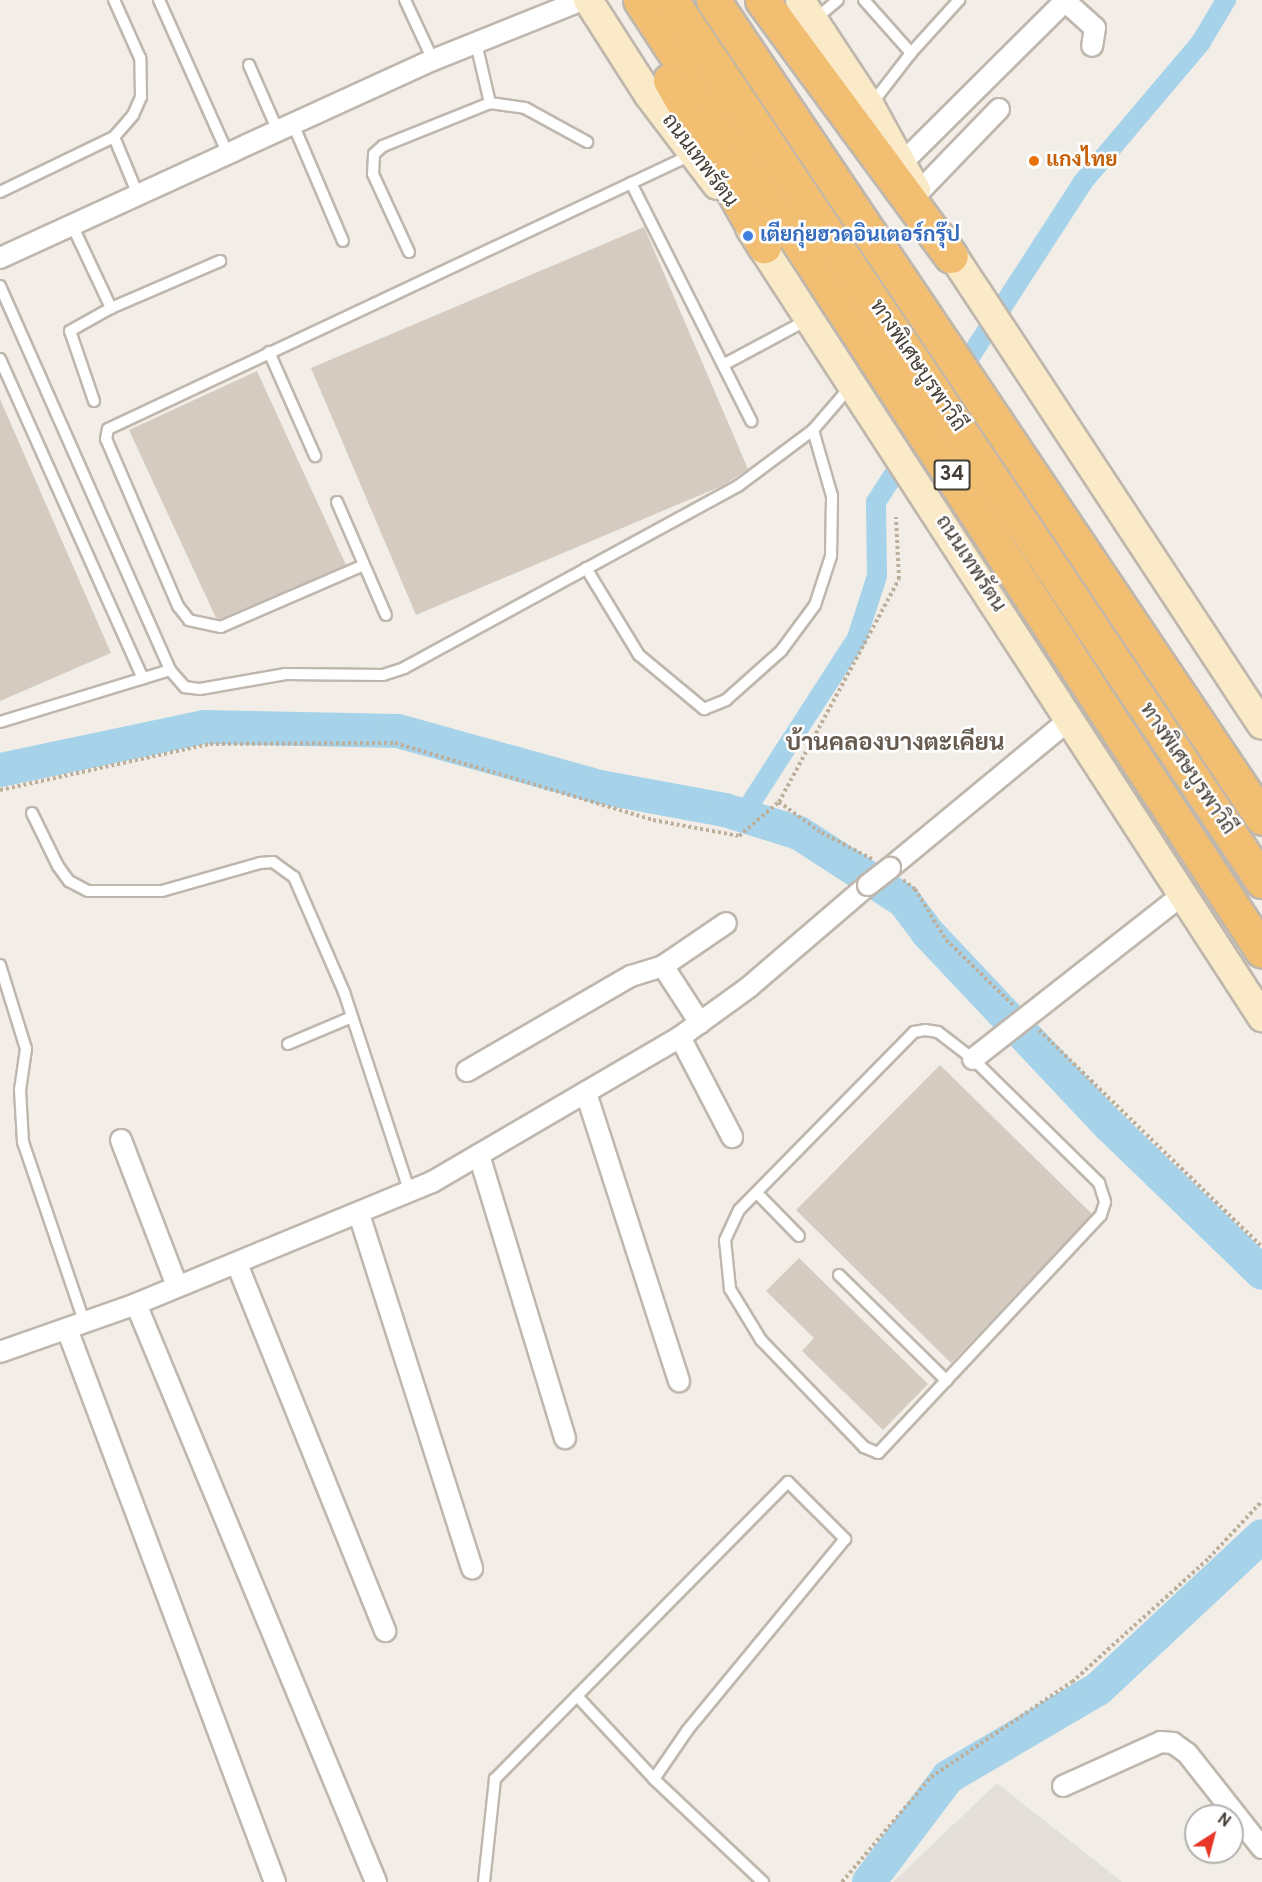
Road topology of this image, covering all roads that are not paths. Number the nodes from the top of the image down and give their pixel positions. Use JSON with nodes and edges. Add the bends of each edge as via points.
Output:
{"nodes":[{"id":1,"x":114,"y":0,"type":"edge"},
{"id":2,"x":159,"y":0,"type":"edge"},
{"id":3,"x":405,"y":0,"type":"edge"},
{"id":4,"x":582,"y":0,"type":"edge"},
{"id":5,"x":588,"y":0,"type":"edge"},
{"id":6,"x":618,"y":0,"type":"edge"},
{"id":7,"x":640,"y":0,"type":"edge"},
{"id":8,"x":671,"y":0,"type":"edge"},
{"id":9,"x":713,"y":0,"type":"edge"},
{"id":10,"x":736,"y":0,"type":"edge"},
{"id":11,"x":762,"y":0,"type":"edge"},
{"id":12,"x":838,"y":0,"type":"edge"},
{"id":13,"x":864,"y":0,"type":"edge"},
{"id":14,"x":959,"y":0,"type":"edge"},
{"id":15,"x":1065,"y":1,"type":"edge"},
{"id":16,"x":807,"y":10,"type":"edge"},
{"id":17,"x":476,"y":43,"type":"junction"},
{"id":18,"x":1092,"y":46,"type":"dead end"},
{"id":19,"x":911,"y":53,"type":"junction"},
{"id":20,"x":433,"y":60,"type":"junction"},
{"id":21,"x":249,"y":65,"type":"dead end"},
{"id":22,"x":490,"y":103,"type":"junction"},
{"id":23,"x":870,"y":106,"type":"junction"},
{"id":24,"x":999,"y":110,"type":"dead end"},
{"id":25,"x":286,"y":127,"type":"junction"},
{"id":26,"x":114,"y":137,"type":"junction"},
{"id":27,"x":587,"y":142,"type":"dead end"},
{"id":28,"x":228,"y":154,"type":"junction"},
{"id":29,"x":693,"y":154,"type":"junction"},
{"id":30,"x":902,"y":163,"type":"junction"},
{"id":31,"x":631,"y":183,"type":"junction"},
{"id":32,"x":0,"y":192,"type":"edge"},
{"id":33,"x":918,"y":194,"type":"junction"},
{"id":34,"x":138,"y":195,"type":"junction"},
{"id":35,"x":72,"y":225,"type":"junction"},
{"id":36,"x":343,"y":241,"type":"dead end"},
{"id":37,"x":764,"y":246,"type":"junction"},
{"id":38,"x":408,"y":252,"type":"dead end"},
{"id":39,"x":951,"y":256,"type":"junction"},
{"id":40,"x":0,"y":258,"type":"edge"},
{"id":41,"x":220,"y":261,"type":"dead end"},
{"id":42,"x":0,"y":286,"type":"edge"},
{"id":43,"x":111,"y":308,"type":"junction"},
{"id":44,"x":812,"y":318,"type":"junction"},
{"id":45,"x":269,"y":352,"type":"junction"},
{"id":46,"x":0,"y":359,"type":"edge"},
{"id":47,"x":723,"y":365,"type":"junction"},
{"id":48,"x":854,"y":383,"type":"junction"},
{"id":49,"x":94,"y":401,"type":"dead end"},
{"id":50,"x":751,"y":421,"type":"dead end"},
{"id":51,"x":813,"y":430,"type":"junction"},
{"id":52,"x":315,"y":456,"type":"dead end"},
{"id":53,"x":337,"y":502,"type":"dead end"},
{"id":54,"x":364,"y":565,"type":"junction"},
{"id":55,"x":586,"y":568,"type":"junction"},
{"id":56,"x":386,"y":615,"type":"dead end"},
{"id":57,"x":170,"y":670,"type":"junction"},
{"id":58,"x":142,"y":678,"type":"junction"},
{"id":59,"x":1070,"y":719,"type":"junction"},
{"id":60,"x":0,"y":722,"type":"edge"},
{"id":61,"x":1262,"y":725,"type":"edge"},
{"id":62,"x":1262,"y":780,"type":"edge"},
{"id":63,"x":32,"y":813,"type":"dead end"},
{"id":64,"x":1262,"y":818,"type":"edge"},
{"id":65,"x":1262,"y":880,"type":"edge"},
{"id":66,"x":1182,"y":895,"type":"junction"},
{"id":67,"x":726,"y":923,"type":"dead end"},
{"id":68,"x":1262,"y":951,"type":"edge"},
{"id":69,"x":0,"y":965,"type":"edge"},
{"id":70,"x":663,"y":966,"type":"junction"},
{"id":71,"x":352,"y":1017,"type":"junction"},
{"id":72,"x":1262,"y":1017,"type":"edge"},
{"id":73,"x":700,"y":1023,"type":"junction"},
{"id":74,"x":680,"y":1037,"type":"junction"},
{"id":75,"x":288,"y":1044,"type":"dead end"},
{"id":76,"x":973,"y":1059,"type":"junction"},
{"id":77,"x":467,"y":1071,"type":"dead end"},
{"id":78,"x":586,"y":1093,"type":"junction"},
{"id":79,"x":732,"y":1137,"type":"dead end"},
{"id":80,"x":121,"y":1140,"type":"dead end"},
{"id":81,"x":479,"y":1155,"type":"junction"},
{"id":82,"x":410,"y":1193,"type":"junction"},
{"id":83,"x":756,"y":1193,"type":"junction"},
{"id":84,"x":359,"y":1214,"type":"junction"},
{"id":85,"x":799,"y":1236,"type":"dead end"},
{"id":86,"x":237,"y":1264,"type":"junction"},
{"id":87,"x":839,"y":1275,"type":"dead end"},
{"id":88,"x":177,"y":1286,"type":"junction"},
{"id":89,"x":136,"y":1304,"type":"junction"},
{"id":90,"x":76,"y":1326,"type":"junction"},
{"id":91,"x":0,"y":1352,"type":"edge"},
{"id":92,"x":679,"y":1381,"type":"dead end"},
{"id":93,"x":947,"y":1381,"type":"junction"},
{"id":94,"x":565,"y":1438,"type":"dead end"},
{"id":95,"x":472,"y":1568,"type":"dead end"},
{"id":96,"x":385,"y":1632,"type":"dead end"},
{"id":97,"x":577,"y":1696,"type":"junction"},
{"id":98,"x":654,"y":1779,"type":"junction"},
{"id":99,"x":1063,"y":1786,"type":"dead end"},
{"id":100,"x":1262,"y":1848,"type":"edge"},
{"id":101,"x":275,"y":1882,"type":"edge"},
{"id":102,"x":376,"y":1882,"type":"edge"},
{"id":103,"x":484,"y":1882,"type":"edge"},
{"id":104,"x":764,"y":1882,"type":"edge"}],
"edges":[{"from":1,"to":26,"type":"lane","via":[[140,57],[143,79],[133,115]]},
{"from":2,"to":28,"type":"lane"},
{"from":3,"to":20,"type":"lane"},
{"from":4,"to":17,"type":"street"},
{"from":5,"to":29,"type":"main road","name":"ถนนเทพรัตน","number":"34"},
{"from":6,"to":37,"type":"highway","via":[[658,58]]},
{"from":7,"to":68,"type":"highway","name":"ถนนเทพรัตน","number":"34"},
{"from":8,"to":65,"type":"highway","name":"ทางพิเศษบูรพาวิถี"},
{"from":9,"to":64,"type":"highway","name":"ทางพิเศษบูรพาวิถี"},
{"from":10,"to":62,"type":"highway"},
{"from":11,"to":39,"type":"highway"},
{"from":12,"to":16,"type":"lane"},
{"from":13,"to":19,"type":"lane"},
{"from":14,"to":19,"type":"lane"},
{"from":15,"to":18,"type":"street","via":[[1095,28]]},
{"from":15,"to":30,"type":"street"},
{"from":16,"to":23,"type":"main road"},
{"from":17,"to":20,"type":"street"},
{"from":17,"to":22,"type":"lane"},
{"from":19,"to":23,"type":"lane"},
{"from":20,"to":25,"type":"street"},
{"from":21,"to":25,"type":"lane"},
{"from":22,"to":27,"type":"lane","via":[[525,108]]},
{"from":22,"to":38,"type":"lane","via":[[383,146],[374,154],[373,174]]},
{"from":23,"to":30,"type":"main road"},
{"from":24,"to":33,"type":"street"},
{"from":25,"to":28,"type":"street"},
{"from":25,"to":36,"type":"lane"},
{"from":26,"to":32,"type":"lane"},
{"from":26,"to":34,"type":"lane"},
{"from":28,"to":34,"type":"street"},
{"from":29,"to":31,"type":"lane"},
{"from":29,"to":37,"type":"main road","name":"ถนนเทพรัตน","number":"34"},
{"from":30,"to":33,"type":"main road"},
{"from":31,"to":45,"type":"lane"},
{"from":31,"to":47,"type":"lane"},
{"from":33,"to":39,"type":"main road"},
{"from":34,"to":35,"type":"street"},
{"from":35,"to":40,"type":"street"},
{"from":35,"to":43,"type":"lane"},
{"from":37,"to":44,"type":"main road","name":"ถนนเทพรัตน","number":"34"},
{"from":39,"to":61,"type":"main road"},
{"from":41,"to":43,"type":"lane"},
{"from":42,"to":57,"type":"lane"},
{"from":43,"to":49,"type":"lane","via":[[69,331]]},
{"from":44,"to":47,"type":"lane"},
{"from":44,"to":48,"type":"main road","name":"ถนนเทพรัตน","number":"34"},
{"from":45,"to":52,"type":"lane"},
{"from":45,"to":54,"type":"lane","via":[[108,429],[106,439],[178,606],[195,623],[221,627]]},
{"from":46,"to":58,"type":"lane"},
{"from":47,"to":50,"type":"lane"},
{"from":48,"to":51,"type":"lane"},
{"from":48,"to":59,"type":"main road","name":"ถนนเทพรัตน","number":"34"},
{"from":51,"to":55,"type":"lane","via":[[738,486]]},
{"from":51,"to":55,"type":"lane","via":[[832,496],[831,555],[815,605],[781,651],[726,700],[704,709],[639,656]]},
{"from":53,"to":54,"type":"lane"},
{"from":54,"to":56,"type":"lane"},
{"from":55,"to":57,"type":"lane","via":[[404,668],[383,675],[286,674],[200,689],[185,687]]},
{"from":57,"to":58,"type":"lane"},
{"from":58,"to":60,"type":"lane"},
{"from":59,"to":66,"type":"main road","name":"ถนนเทพรัตน","number":"34"},
{"from":59,"to":73,"type":"street","bridge":true,"via":[[749,987]]},
{"from":63,"to":71,"type":"lane","via":[[63,874],[88,891],[146,893],[260,862],[283,867],[303,892]]},
{"from":66,"to":72,"type":"main road","name":"ถนนเทพรัตน","number":"34"},
{"from":66,"to":76,"type":"street"},
{"from":67,"to":70,"type":"street"},
{"from":69,"to":90,"type":"lane","via":[[26,1050],[20,1090],[23,1142]]},
{"from":70,"to":73,"type":"street"},
{"from":70,"to":77,"type":"street","via":[[631,976]]},
{"from":71,"to":75,"type":"lane"},
{"from":71,"to":82,"type":"lane"},
{"from":73,"to":74,"type":"street"},
{"from":74,"to":78,"type":"street"},
{"from":74,"to":79,"type":"street"},
{"from":76,"to":83,"type":"lane","via":[[938,1032],[914,1032]]},
{"from":76,"to":93,"type":"lane","via":[[1099,1183],[1105,1202],[1101,1215]]},
{"from":78,"to":81,"type":"street"},
{"from":78,"to":92,"type":"street"},
{"from":80,"to":88,"type":"street"},
{"from":81,"to":82,"type":"street"},
{"from":81,"to":94,"type":"street"},
{"from":82,"to":84,"type":"street"},
{"from":83,"to":85,"type":"lane"},
{"from":83,"to":93,"type":"lane","via":[[739,1210],[725,1239],[730,1289],[761,1340],[864,1447],[878,1453],[888,1447]]},
{"from":84,"to":86,"type":"street"},
{"from":84,"to":95,"type":"street"},
{"from":86,"to":88,"type":"street"},
{"from":86,"to":96,"type":"street"},
{"from":87,"to":93,"type":"lane"},
{"from":88,"to":89,"type":"street"},
{"from":89,"to":90,"type":"street"},
{"from":89,"to":102,"type":"street"},
{"from":90,"to":91,"type":"street"},
{"from":90,"to":101,"type":"street"},
{"from":97,"to":98,"type":"lane"},
{"from":97,"to":98,"type":"lane","via":[[788,1482],[845,1539],[687,1731]]},
{"from":97,"to":103,"type":"lane","via":[[495,1779]]},
{"from":98,"to":104,"type":"lane"},
{"from":99,"to":100,"type":"street","via":[[1161,1743],[1173,1743],[1187,1753]]}]}
